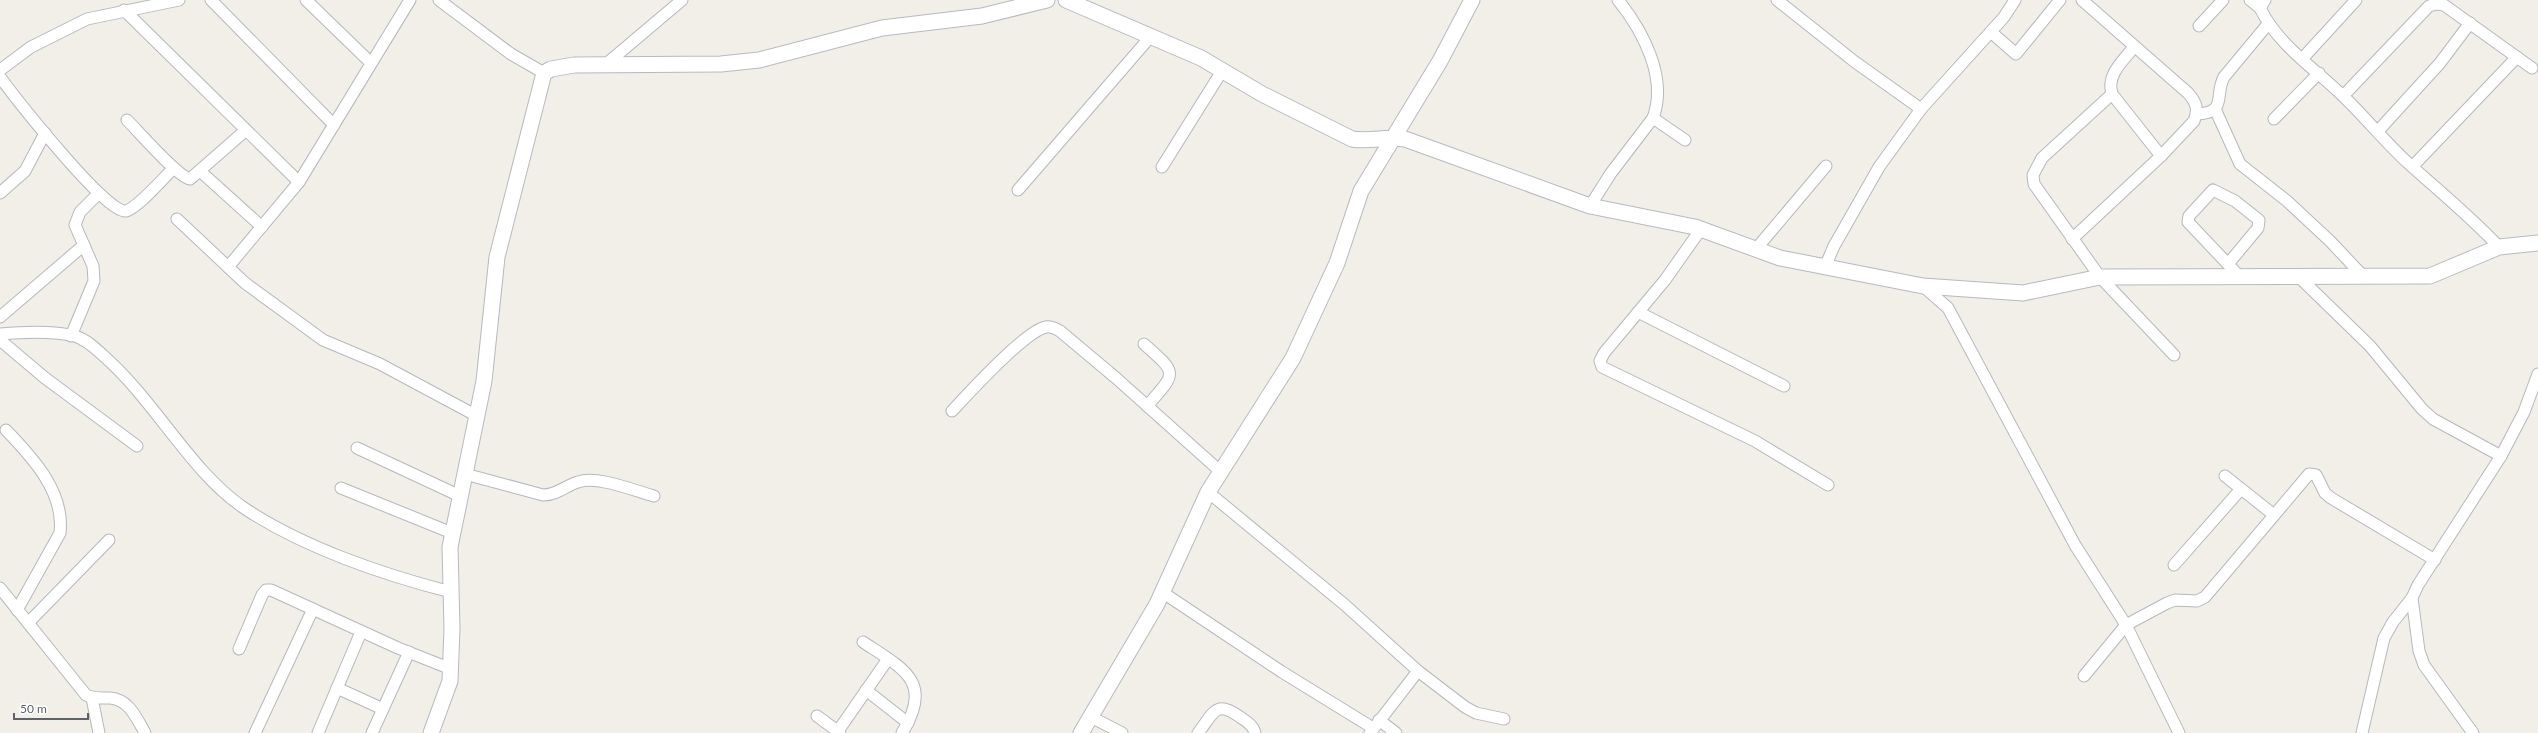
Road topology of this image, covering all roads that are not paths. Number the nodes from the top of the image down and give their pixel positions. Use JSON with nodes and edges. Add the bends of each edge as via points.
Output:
{"nodes":[{"id":1,"x":179,"y":0,"type":"edge"},
{"id":2,"x":211,"y":0,"type":"edge"},
{"id":3,"x":306,"y":0,"type":"edge"},
{"id":4,"x":410,"y":0,"type":"edge"},
{"id":5,"x":439,"y":0,"type":"edge"},
{"id":6,"x":682,"y":0,"type":"edge"},
{"id":7,"x":1047,"y":0,"type":"edge"},
{"id":8,"x":1066,"y":0,"type":"edge"},
{"id":9,"x":1472,"y":0,"type":"edge"},
{"id":10,"x":1618,"y":0,"type":"edge"},
{"id":11,"x":1778,"y":0,"type":"edge"},
{"id":12,"x":2014,"y":0,"type":"edge"},
{"id":13,"x":2060,"y":0,"type":"edge"},
{"id":14,"x":2082,"y":0,"type":"edge"},
{"id":15,"x":2223,"y":0,"type":"edge"},
{"id":16,"x":2250,"y":0,"type":"edge"},
{"id":17,"x":2356,"y":0,"type":"edge"},
{"id":18,"x":153,"y":3,"type":"edge"},
{"id":19,"x":2263,"y":4,"type":"edge"},
{"id":20,"x":124,"y":10,"type":"junction"},
{"id":21,"x":2470,"y":23,"type":"junction"},
{"id":22,"x":2268,"y":24,"type":"junction"},
{"id":23,"x":2199,"y":26,"type":"dead end"},
{"id":24,"x":1990,"y":32,"type":"junction"},
{"id":25,"x":1151,"y":36,"type":"junction"},
{"id":26,"x":2134,"y":48,"type":"junction"},
{"id":27,"x":2517,"y":57,"type":"junction"},
{"id":28,"x":2302,"y":59,"type":"junction"},
{"id":29,"x":371,"y":63,"type":"junction"},
{"id":30,"x":605,"y":65,"type":"junction"},
{"id":31,"x":2532,"y":68,"type":"dead end"},
{"id":32,"x":0,"y":70,"type":"edge"},
{"id":33,"x":1222,"y":71,"type":"junction"},
{"id":34,"x":544,"y":73,"type":"junction"},
{"id":35,"x":2319,"y":74,"type":"junction"},
{"id":36,"x":0,"y":77,"type":"edge"},
{"id":37,"x":2112,"y":94,"type":"junction"},
{"id":38,"x":2343,"y":96,"type":"junction"},
{"id":39,"x":1921,"y":109,"type":"junction"},
{"id":40,"x":2215,"y":109,"type":"junction"},
{"id":41,"x":2197,"y":114,"type":"junction"},
{"id":42,"x":1653,"y":118,"type":"junction"},
{"id":43,"x":2274,"y":119,"type":"dead end"},
{"id":44,"x":127,"y":120,"type":"dead end"},
{"id":45,"x":334,"y":125,"type":"junction"},
{"id":46,"x":246,"y":130,"type":"junction"},
{"id":47,"x":2378,"y":131,"type":"junction"},
{"id":48,"x":45,"y":133,"type":"junction"},
{"id":49,"x":1393,"y":137,"type":"junction"},
{"id":50,"x":1685,"y":140,"type":"dead end"},
{"id":51,"x":2161,"y":156,"type":"junction"},
{"id":52,"x":1826,"y":166,"type":"dead end"},
{"id":53,"x":2413,"y":166,"type":"junction"},
{"id":54,"x":1162,"y":167,"type":"dead end"},
{"id":55,"x":174,"y":168,"type":"junction"},
{"id":56,"x":200,"y":171,"type":"junction"},
{"id":57,"x":299,"y":182,"type":"junction"},
{"id":58,"x":1018,"y":190,"type":"dead end"},
{"id":59,"x":0,"y":192,"type":"edge"},
{"id":60,"x":98,"y":194,"type":"junction"},
{"id":61,"x":1590,"y":206,"type":"junction"},
{"id":62,"x":177,"y":219,"type":"dead end"},
{"id":63,"x":262,"y":228,"type":"junction"},
{"id":64,"x":1701,"y":229,"type":"junction"},
{"id":65,"x":2072,"y":239,"type":"junction"},
{"id":66,"x":2538,"y":242,"type":"edge"},
{"id":67,"x":84,"y":245,"type":"junction"},
{"id":68,"x":2500,"y":247,"type":"junction"},
{"id":69,"x":1756,"y":249,"type":"junction"},
{"id":70,"x":2228,"y":264,"type":"junction"},
{"id":71,"x":228,"y":267,"type":"junction"},
{"id":72,"x":1825,"y":267,"type":"junction"},
{"id":73,"x":2362,"y":275,"type":"junction"},
{"id":74,"x":2100,"y":277,"type":"junction"},
{"id":75,"x":2241,"y":278,"type":"junction"},
{"id":76,"x":2300,"y":278,"type":"junction"},
{"id":77,"x":1923,"y":286,"type":"junction"},
{"id":78,"x":1638,"y":312,"type":"junction"},
{"id":79,"x":1,"y":315,"type":"edge"},
{"id":80,"x":0,"y":334,"type":"edge"},
{"id":81,"x":71,"y":336,"type":"junction"},
{"id":82,"x":0,"y":340,"type":"edge"},
{"id":83,"x":1144,"y":344,"type":"dead end"},
{"id":84,"x":2174,"y":355,"type":"dead end"},
{"id":85,"x":2538,"y":374,"type":"edge"},
{"id":86,"x":1784,"y":386,"type":"dead end"},
{"id":87,"x":1148,"y":406,"type":"junction"},
{"id":88,"x":952,"y":411,"type":"dead end"},
{"id":89,"x":477,"y":416,"type":"junction"},
{"id":90,"x":6,"y":430,"type":"dead end"},
{"id":91,"x":137,"y":446,"type":"dead end"},
{"id":92,"x":357,"y":448,"type":"dead end"},
{"id":93,"x":2501,"y":456,"type":"junction"},
{"id":94,"x":1221,"y":472,"type":"junction"},
{"id":95,"x":465,"y":474,"type":"junction"},
{"id":96,"x":2226,"y":476,"type":"dead end"},
{"id":97,"x":1828,"y":485,"type":"dead end"},
{"id":98,"x":341,"y":488,"type":"dead end"},
{"id":99,"x":2242,"y":489,"type":"junction"},
{"id":100,"x":1208,"y":492,"type":"junction"},
{"id":101,"x":460,"y":496,"type":"junction"},
{"id":102,"x":654,"y":496,"type":"dead end"},
{"id":103,"x":2274,"y":515,"type":"junction"},
{"id":104,"x":452,"y":533,"type":"junction"},
{"id":105,"x":109,"y":540,"type":"dead end"},
{"id":106,"x":2435,"y":560,"type":"junction"},
{"id":107,"x":2174,"y":565,"type":"dead end"},
{"id":108,"x":0,"y":588,"type":"edge"},
{"id":109,"x":451,"y":592,"type":"junction"},
{"id":110,"x":1162,"y":592,"type":"junction"},
{"id":111,"x":2412,"y":598,"type":"junction"},
{"id":112,"x":313,"y":609,"type":"junction"},
{"id":113,"x":17,"y":610,"type":"junction"},
{"id":114,"x":28,"y":623,"type":"junction"},
{"id":115,"x":2126,"y":625,"type":"junction"},
{"id":116,"x":361,"y":632,"type":"junction"},
{"id":117,"x":863,"y":642,"type":"dead end"},
{"id":118,"x":240,"y":650,"type":"dead end"},
{"id":119,"x":409,"y":652,"type":"junction"},
{"id":120,"x":888,"y":659,"type":"junction"},
{"id":121,"x":451,"y":669,"type":"junction"},
{"id":122,"x":1418,"y":671,"type":"junction"},
{"id":123,"x":2084,"y":676,"type":"dead end"},
{"id":124,"x":337,"y":688,"type":"junction"},
{"id":125,"x":866,"y":690,"type":"junction"},
{"id":126,"x":92,"y":698,"type":"junction"},
{"id":127,"x":383,"y":709,"type":"junction"},
{"id":128,"x":817,"y":716,"type":"dead end"},
{"id":129,"x":1090,"y":717,"type":"junction"},
{"id":130,"x":1504,"y":719,"type":"dead end"},
{"id":131,"x":908,"y":723,"type":"junction"},
{"id":132,"x":1374,"y":727,"type":"edge"},
{"id":133,"x":839,"y":732,"type":"edge"},
{"id":134,"x":99,"y":733,"type":"edge"},
{"id":135,"x":145,"y":733,"type":"edge"},
{"id":136,"x":255,"y":733,"type":"edge"},
{"id":137,"x":318,"y":733,"type":"edge"},
{"id":138,"x":372,"y":733,"type":"edge"},
{"id":139,"x":431,"y":733,"type":"edge"},
{"id":140,"x":902,"y":733,"type":"edge"},
{"id":141,"x":1081,"y":733,"type":"edge"},
{"id":142,"x":1122,"y":733,"type":"edge"},
{"id":143,"x":1198,"y":733,"type":"edge"},
{"id":144,"x":1255,"y":733,"type":"edge"},
{"id":145,"x":1396,"y":733,"type":"edge"},
{"id":146,"x":2179,"y":733,"type":"edge"},
{"id":147,"x":2362,"y":733,"type":"edge"},
{"id":148,"x":2473,"y":733,"type":"edge"}],
"edges":[{"from":1,"to":18,"type":"street"},
{"from":2,"to":45,"type":"street"},
{"from":3,"to":29,"type":"street"},
{"from":4,"to":29,"type":"street"},
{"from":5,"to":34,"type":"street","via":[[511,54]]},
{"from":6,"to":30,"type":"street"},
{"from":7,"to":30,"type":"street","via":[[982,16],[882,28],[759,60],[721,64]]},
{"from":8,"to":25,"type":"street"},
{"from":9,"to":49,"type":"street","via":[[1440,61]]},
{"from":10,"to":42,"type":"street","via":[[1639,32],[1653,62],[1657,107]]},
{"from":11,"to":39,"type":"street","via":[[1856,62]]},
{"from":12,"to":24,"type":"street","via":[[2004,17]]},
{"from":13,"to":24,"type":"street","via":[[2016,54]]},
{"from":14,"to":26,"type":"street"},
{"from":15,"to":23,"type":"street"},
{"from":16,"to":19,"type":"street"},
{"from":17,"to":28,"type":"street"},
{"from":18,"to":20,"type":"street"},
{"from":19,"to":22,"type":"street"},
{"from":20,"to":32,"type":"street","via":[[81,22],[31,47]]},
{"from":20,"to":46,"type":"street"},
{"from":21,"to":27,"type":"street"},
{"from":21,"to":38,"type":"street","via":[[2444,5],[2429,6]]},
{"from":21,"to":47,"type":"street","via":[[2432,73]]},
{"from":22,"to":28,"type":"street"},
{"from":22,"to":40,"type":"street","via":[[2224,77]]},
{"from":24,"to":39,"type":"street"},
{"from":25,"to":33,"type":"street","via":[[1201,58]]},
{"from":25,"to":58,"type":"street"},
{"from":26,"to":37,"type":"street","via":[[2110,80]]},
{"from":26,"to":41,"type":"street","via":[[2195,100]]},
{"from":27,"to":31,"type":"street"},
{"from":27,"to":53,"type":"street"},
{"from":28,"to":35,"type":"street"},
{"from":29,"to":45,"type":"street"},
{"from":30,"to":34,"type":"street","via":[[574,65],[551,69]]},
{"from":33,"to":49,"type":"street","via":[[1352,139],[1378,141]]},
{"from":33,"to":54,"type":"street"},
{"from":34,"to":89,"type":"street","via":[[498,250],[491,294],[484,381]]},
{"from":35,"to":38,"type":"street"},
{"from":35,"to":43,"type":"street"},
{"from":36,"to":48,"type":"street"},
{"from":37,"to":51,"type":"street"},
{"from":37,"to":65,"type":"street","via":[[2042,158],[2033,175],[2034,184]]},
{"from":38,"to":47,"type":"street"},
{"from":39,"to":72,"type":"street","via":[[1879,167],[1834,246]]},
{"from":40,"to":41,"type":"street","via":[[2210,114]]},
{"from":40,"to":73,"type":"street","via":[[2240,164],[2287,201]]},
{"from":41,"to":51,"type":"street","via":[[2194,121]]},
{"from":42,"to":50,"type":"street"},
{"from":42,"to":61,"type":"street","via":[[1611,173]]},
{"from":44,"to":55,"type":"street"},
{"from":45,"to":57,"type":"street"},
{"from":46,"to":56,"type":"street"},
{"from":46,"to":57,"type":"street"},
{"from":47,"to":53,"type":"street"},
{"from":48,"to":59,"type":"street","via":[[26,171]]},
{"from":48,"to":60,"type":"street"},
{"from":49,"to":61,"type":"street","via":[[1416,142]]},
{"from":49,"to":94,"type":"street","via":[[1361,191],[1337,264],[1293,358]]},
{"from":51,"to":65,"type":"street"},
{"from":52,"to":69,"type":"street"},
{"from":53,"to":68,"type":"street","via":[[2456,203]]},
{"from":55,"to":56,"type":"street","via":[[185,178],[190,179]]},
{"from":55,"to":60,"type":"street","via":[[135,206],[126,211],[114,207]]},
{"from":56,"to":63,"type":"street"},
{"from":57,"to":63,"type":"street"},
{"from":60,"to":67,"type":"street","via":[[80,212],[76,220],[77,231]]},
{"from":61,"to":64,"type":"street"},
{"from":62,"to":71,"type":"street"},
{"from":63,"to":71,"type":"street"},
{"from":64,"to":69,"type":"street"},
{"from":64,"to":78,"type":"street"},
{"from":65,"to":74,"type":"street"},
{"from":66,"to":68,"type":"street"},
{"from":67,"to":79,"type":"street"},
{"from":67,"to":81,"type":"street","via":[[93,266],[94,281]]},
{"from":68,"to":73,"type":"street","via":[[2430,276]]},
{"from":69,"to":72,"type":"street","via":[[1780,258]]},
{"from":70,"to":70,"type":"street","via":[[2188,222],[2189,216],[2213,190],[2235,201],[2259,220],[2258,228]]},
{"from":70,"to":75,"type":"street"},
{"from":71,"to":89,"type":"street","via":[[245,283],[323,340],[380,364]]},
{"from":72,"to":77,"type":"street"},
{"from":73,"to":76,"type":"street"},
{"from":74,"to":75,"type":"street"},
{"from":74,"to":77,"type":"street","via":[[2023,293]]},
{"from":74,"to":84,"type":"street"},
{"from":75,"to":76,"type":"street"},
{"from":76,"to":93,"type":"street","via":[[2370,346],[2432,419]]},
{"from":77,"to":115,"type":"street","via":[[1948,308],[2075,545]]},
{"from":78,"to":86,"type":"street"},
{"from":78,"to":97,"type":"street","via":[[1604,353],[1600,361],[1602,367],[1755,441]]},
{"from":80,"to":81,"type":"street"},
{"from":81,"to":109,"type":"street","via":[[92,346],[115,366],[145,398],[208,476],[244,508],[272,525],[386,574]]},
{"from":82,"to":91,"type":"street","via":[[27,364]]},
{"from":83,"to":87,"type":"street","via":[[1168,366],[1171,372],[1169,381]]},
{"from":85,"to":93,"type":"street","via":[[2524,412]]},
{"from":87,"to":88,"type":"street","via":[[1060,331],[1051,327],[1039,330],[1001,360]]},
{"from":87,"to":94,"type":"street"},
{"from":89,"to":95,"type":"street"},
{"from":90,"to":113,"type":"street","via":[[34,459],[43,473],[62,520],[60,533]]},
{"from":92,"to":101,"type":"street"},
{"from":93,"to":106,"type":"street"},
{"from":94,"to":100,"type":"street"},
{"from":95,"to":101,"type":"street"},
{"from":95,"to":102,"type":"street","via":[[543,495],[552,495],[578,481],[593,480]]},
{"from":96,"to":99,"type":"street"},
{"from":98,"to":104,"type":"street"},
{"from":99,"to":103,"type":"street"},
{"from":99,"to":107,"type":"street"},
{"from":100,"to":110,"type":"street"},
{"from":100,"to":122,"type":"street","via":[[1334,596]]},
{"from":101,"to":104,"type":"street"},
{"from":103,"to":106,"type":"street","via":[[2312,473],[2331,498]]},
{"from":103,"to":115,"type":"street","via":[[2206,597],[2197,602],[2175,600]]},
{"from":104,"to":109,"type":"street"},
{"from":105,"to":114,"type":"street"},
{"from":106,"to":111,"type":"street"},
{"from":108,"to":113,"type":"street"},
{"from":109,"to":121,"type":"street"},
{"from":110,"to":129,"type":"street"},
{"from":110,"to":132,"type":"street","via":[[1282,672]]},
{"from":111,"to":147,"type":"street","via":[[2384,638]]},
{"from":111,"to":148,"type":"street","via":[[2419,650],[2424,665]]},
{"from":112,"to":116,"type":"street"},
{"from":112,"to":118,"type":"street","via":[[266,590]]},
{"from":112,"to":136,"type":"street"},
{"from":113,"to":114,"type":"street"},
{"from":114,"to":126,"type":"street","via":[[80,689]]},
{"from":115,"to":123,"type":"street"},
{"from":115,"to":146,"type":"street"},
{"from":116,"to":119,"type":"street"},
{"from":116,"to":124,"type":"street"},
{"from":117,"to":120,"type":"street"},
{"from":119,"to":121,"type":"street"},
{"from":119,"to":127,"type":"street"},
{"from":120,"to":125,"type":"street"},
{"from":120,"to":131,"type":"street","via":[[906,674],[917,692],[915,708]]},
{"from":121,"to":139,"type":"street","via":[[447,694]]},
{"from":122,"to":130,"type":"street","via":[[1465,707],[1476,713]]},
{"from":122,"to":132,"type":"street"},
{"from":124,"to":127,"type":"street"},
{"from":124,"to":137,"type":"street"},
{"from":125,"to":131,"type":"street"},
{"from":125,"to":133,"type":"street"},
{"from":126,"to":134,"type":"street"},
{"from":126,"to":135,"type":"street","via":[[112,698],[122,702],[134,713]]},
{"from":127,"to":138,"type":"street"},
{"from":128,"to":133,"type":"street"},
{"from":129,"to":141,"type":"street"},
{"from":129,"to":142,"type":"street"},
{"from":131,"to":140,"type":"street"},
{"from":132,"to":145,"type":"street"},
{"from":143,"to":144,"type":"street","via":[[1216,710],[1222,707],[1228,708],[1249,723]]}]}
